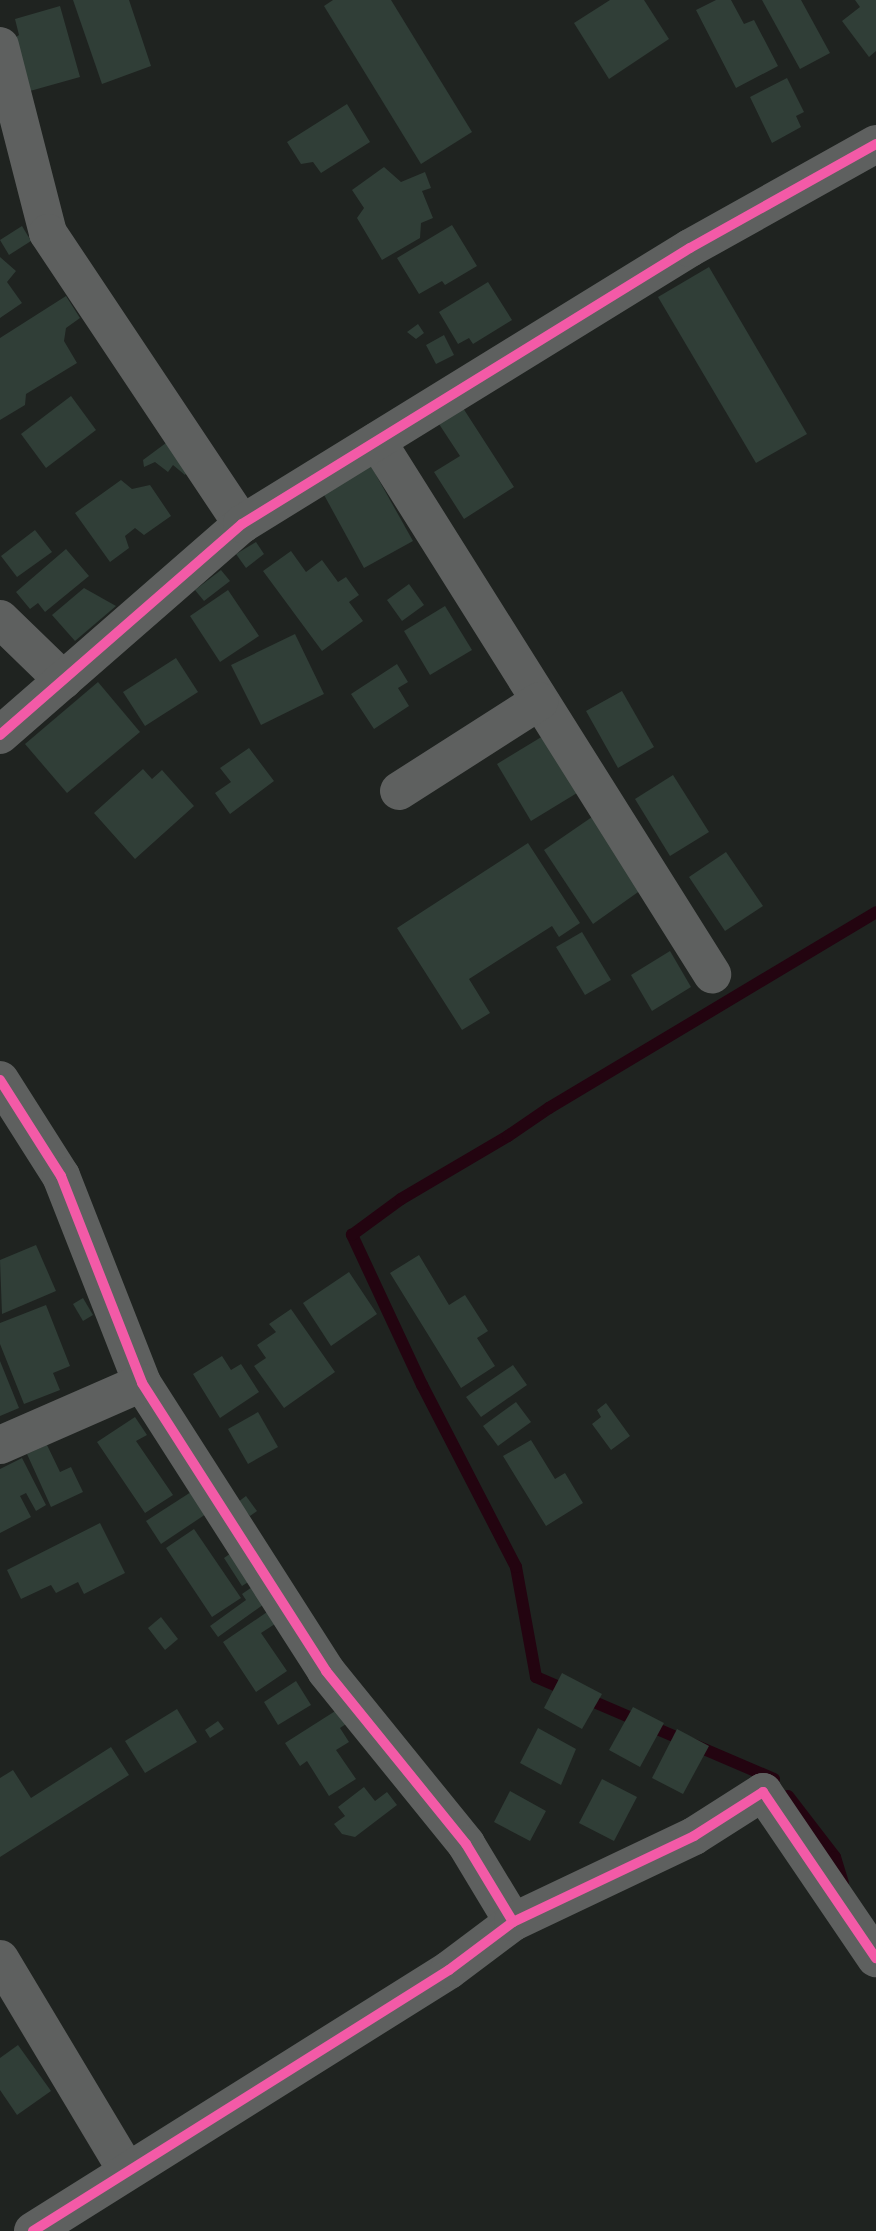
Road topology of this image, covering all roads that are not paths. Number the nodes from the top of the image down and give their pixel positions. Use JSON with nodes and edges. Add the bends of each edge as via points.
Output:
{"nodes":[{"id":1,"x":0,"y":46,"type":"edge"},
{"id":2,"x":876,"y":144,"type":"edge"},
{"id":3,"x":377,"y":441,"type":"junction"},
{"id":4,"x":242,"y":524,"type":"junction"},
{"id":5,"x":0,"y":619,"type":"edge"},
{"id":6,"x":63,"y":680,"type":"junction"},
{"id":7,"x":540,"y":701,"type":"junction"},
{"id":8,"x":0,"y":735,"type":"edge"},
{"id":9,"x":399,"y":791,"type":"dead end"},
{"id":10,"x":712,"y":974,"type":"dead end"},
{"id":11,"x":0,"y":1080,"type":"edge"},
{"id":12,"x":142,"y":1383,"type":"junction"},
{"id":13,"x":0,"y":1445,"type":"edge"},
{"id":14,"x":513,"y":1922,"type":"junction"},
{"id":15,"x":876,"y":1958,"type":"edge"},
{"id":16,"x":0,"y":1959,"type":"edge"},
{"id":17,"x":127,"y":2171,"type":"junction"},
{"id":18,"x":33,"y":2231,"type":"edge"}],
"edges":[{"from":1,"to":4,"type":"street","via":[[48,233]]},
{"from":2,"to":3,"type":"street","via":[[690,248]]},
{"from":3,"to":4,"type":"street"},
{"from":3,"to":7,"type":"street"},
{"from":4,"to":6,"type":"street"},
{"from":5,"to":6,"type":"street"},
{"from":6,"to":8,"type":"street"},
{"from":7,"to":9,"type":"street"},
{"from":7,"to":10,"type":"street"},
{"from":11,"to":12,"type":"street","via":[[61,1176]]},
{"from":12,"to":13,"type":"street"},
{"from":12,"to":14,"type":"street","via":[[326,1671],[466,1844]]},
{"from":14,"to":15,"type":"street","via":[[694,1836],[763,1792]]},
{"from":14,"to":17,"type":"street","via":[[449,1970]]},
{"from":16,"to":17,"type":"street"},
{"from":17,"to":18,"type":"street"}]}
